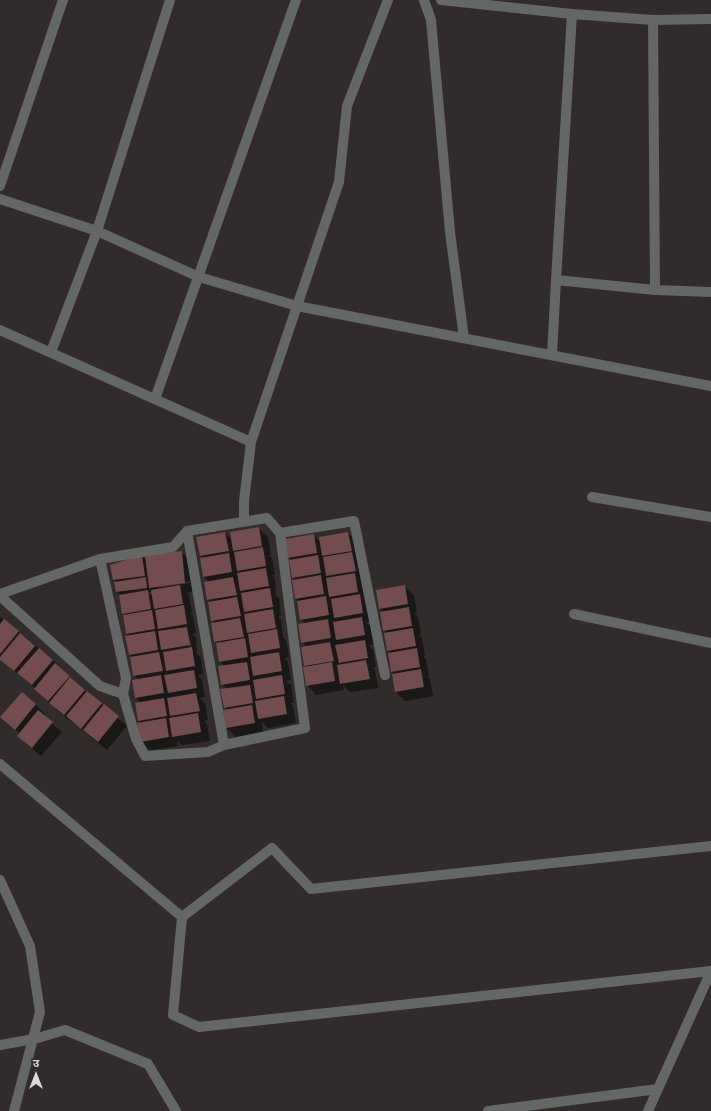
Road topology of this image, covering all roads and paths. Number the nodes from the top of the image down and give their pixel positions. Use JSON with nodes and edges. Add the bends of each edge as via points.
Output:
{"nodes":[{"id":1,"x":63,"y":0,"type":"edge"},
{"id":2,"x":170,"y":0,"type":"edge"},
{"id":3,"x":296,"y":0,"type":"edge"},
{"id":4,"x":388,"y":0,"type":"edge"},
{"id":5,"x":424,"y":0,"type":"edge"},
{"id":6,"x":441,"y":0,"type":"edge"},
{"id":7,"x":572,"y":14,"type":"junction"},
{"id":8,"x":653,"y":20,"type":"junction"},
{"id":9,"x":711,"y":20,"type":"edge"},
{"id":10,"x":0,"y":186,"type":"edge"},
{"id":11,"x":0,"y":199,"type":"edge"},
{"id":12,"x":97,"y":231,"type":"junction"},
{"id":13,"x":198,"y":277,"type":"junction"},
{"id":14,"x":556,"y":280,"type":"junction"},
{"id":15,"x":655,"y":290,"type":"junction"},
{"id":16,"x":711,"y":292,"type":"edge"},
{"id":17,"x":297,"y":306,"type":"junction"},
{"id":18,"x":0,"y":330,"type":"edge"},
{"id":19,"x":464,"y":338,"type":"junction"},
{"id":20,"x":51,"y":352,"type":"junction"},
{"id":21,"x":552,"y":355,"type":"junction"},
{"id":22,"x":711,"y":386,"type":"edge"},
{"id":23,"x":155,"y":399,"type":"junction"},
{"id":24,"x":252,"y":442,"type":"junction"},
{"id":25,"x":592,"y":498,"type":"dead end"},
{"id":26,"x":711,"y":517,"type":"edge"},
{"id":27,"x":244,"y":522,"type":"junction"},
{"id":28,"x":187,"y":530,"type":"junction"},
{"id":29,"x":280,"y":533,"type":"junction"},
{"id":30,"x":100,"y":559,"type":"junction"},
{"id":31,"x":0,"y":595,"type":"edge"},
{"id":32,"x":574,"y":614,"type":"dead end"},
{"id":33,"x":711,"y":643,"type":"edge"},
{"id":34,"x":385,"y":675,"type":"dead end"},
{"id":35,"x":123,"y":694,"type":"junction"},
{"id":36,"x":224,"y":745,"type":"junction"},
{"id":37,"x":0,"y":764,"type":"edge"},
{"id":38,"x":711,"y":846,"type":"edge"},
{"id":39,"x":0,"y":880,"type":"edge"},
{"id":40,"x":182,"y":917,"type":"junction"},
{"id":41,"x":34,"y":1039,"type":"junction"},
{"id":42,"x":0,"y":1045,"type":"edge"},
{"id":43,"x":658,"y":1089,"type":"junction"},
{"id":44,"x":14,"y":1111,"type":"edge"},
{"id":45,"x":176,"y":1111,"type":"edge"},
{"id":46,"x":488,"y":1111,"type":"edge"},
{"id":47,"x":648,"y":1111,"type":"edge"}],
"edges":[{"from":1,"to":10,"type":"street"},
{"from":2,"to":12,"type":"street"},
{"from":3,"to":13,"type":"street"},
{"from":4,"to":17,"type":"street","via":[[347,106],[339,182]]},
{"from":5,"to":19,"type":"street","via":[[431,20],[450,232]]},
{"from":6,"to":7,"type":"street"},
{"from":7,"to":8,"type":"street"},
{"from":7,"to":14,"type":"street"},
{"from":8,"to":9,"type":"street"},
{"from":8,"to":15,"type":"street"},
{"from":11,"to":12,"type":"street"},
{"from":12,"to":13,"type":"street"},
{"from":12,"to":20,"type":"street"},
{"from":13,"to":17,"type":"street"},
{"from":13,"to":23,"type":"street"},
{"from":14,"to":15,"type":"street"},
{"from":14,"to":21,"type":"street"},
{"from":15,"to":16,"type":"street"},
{"from":17,"to":19,"type":"street"},
{"from":17,"to":24,"type":"street"},
{"from":18,"to":20,"type":"street"},
{"from":19,"to":21,"type":"street"},
{"from":20,"to":23,"type":"street"},
{"from":21,"to":22,"type":"street"},
{"from":23,"to":24,"type":"street"},
{"from":24,"to":27,"type":"street","via":[[244,501]]},
{"from":25,"to":26,"type":"street"},
{"from":27,"to":28,"type":"street"},
{"from":27,"to":29,"type":"street","via":[[267,518]]},
{"from":28,"to":30,"type":"street","via":[[173,547]]},
{"from":28,"to":36,"type":"street"},
{"from":29,"to":34,"type":"street","via":[[354,522]]},
{"from":29,"to":36,"type":"street","via":[[305,728]]},
{"from":30,"to":31,"type":"street"},
{"from":30,"to":35,"type":"street","via":[[126,678]]},
{"from":31,"to":35,"type":"street","via":[[100,686]]},
{"from":32,"to":33,"type":"street"},
{"from":35,"to":36,"type":"street","via":[[136,739],[145,756],[208,752]]},
{"from":37,"to":40,"type":"street"},
{"from":38,"to":40,"type":"street","via":[[311,889],[272,848]]},
{"from":39,"to":41,"type":"street","via":[[30,946],[40,1012]]},
{"from":40,"to":43,"type":"street","via":[[173,1015],[198,1026],[711,971]]},
{"from":41,"to":42,"type":"street"},
{"from":41,"to":44,"type":"street"},
{"from":41,"to":45,"type":"street","via":[[65,1030],[148,1064]]},
{"from":43,"to":46,"type":"street"},
{"from":43,"to":47,"type":"street"}]}
